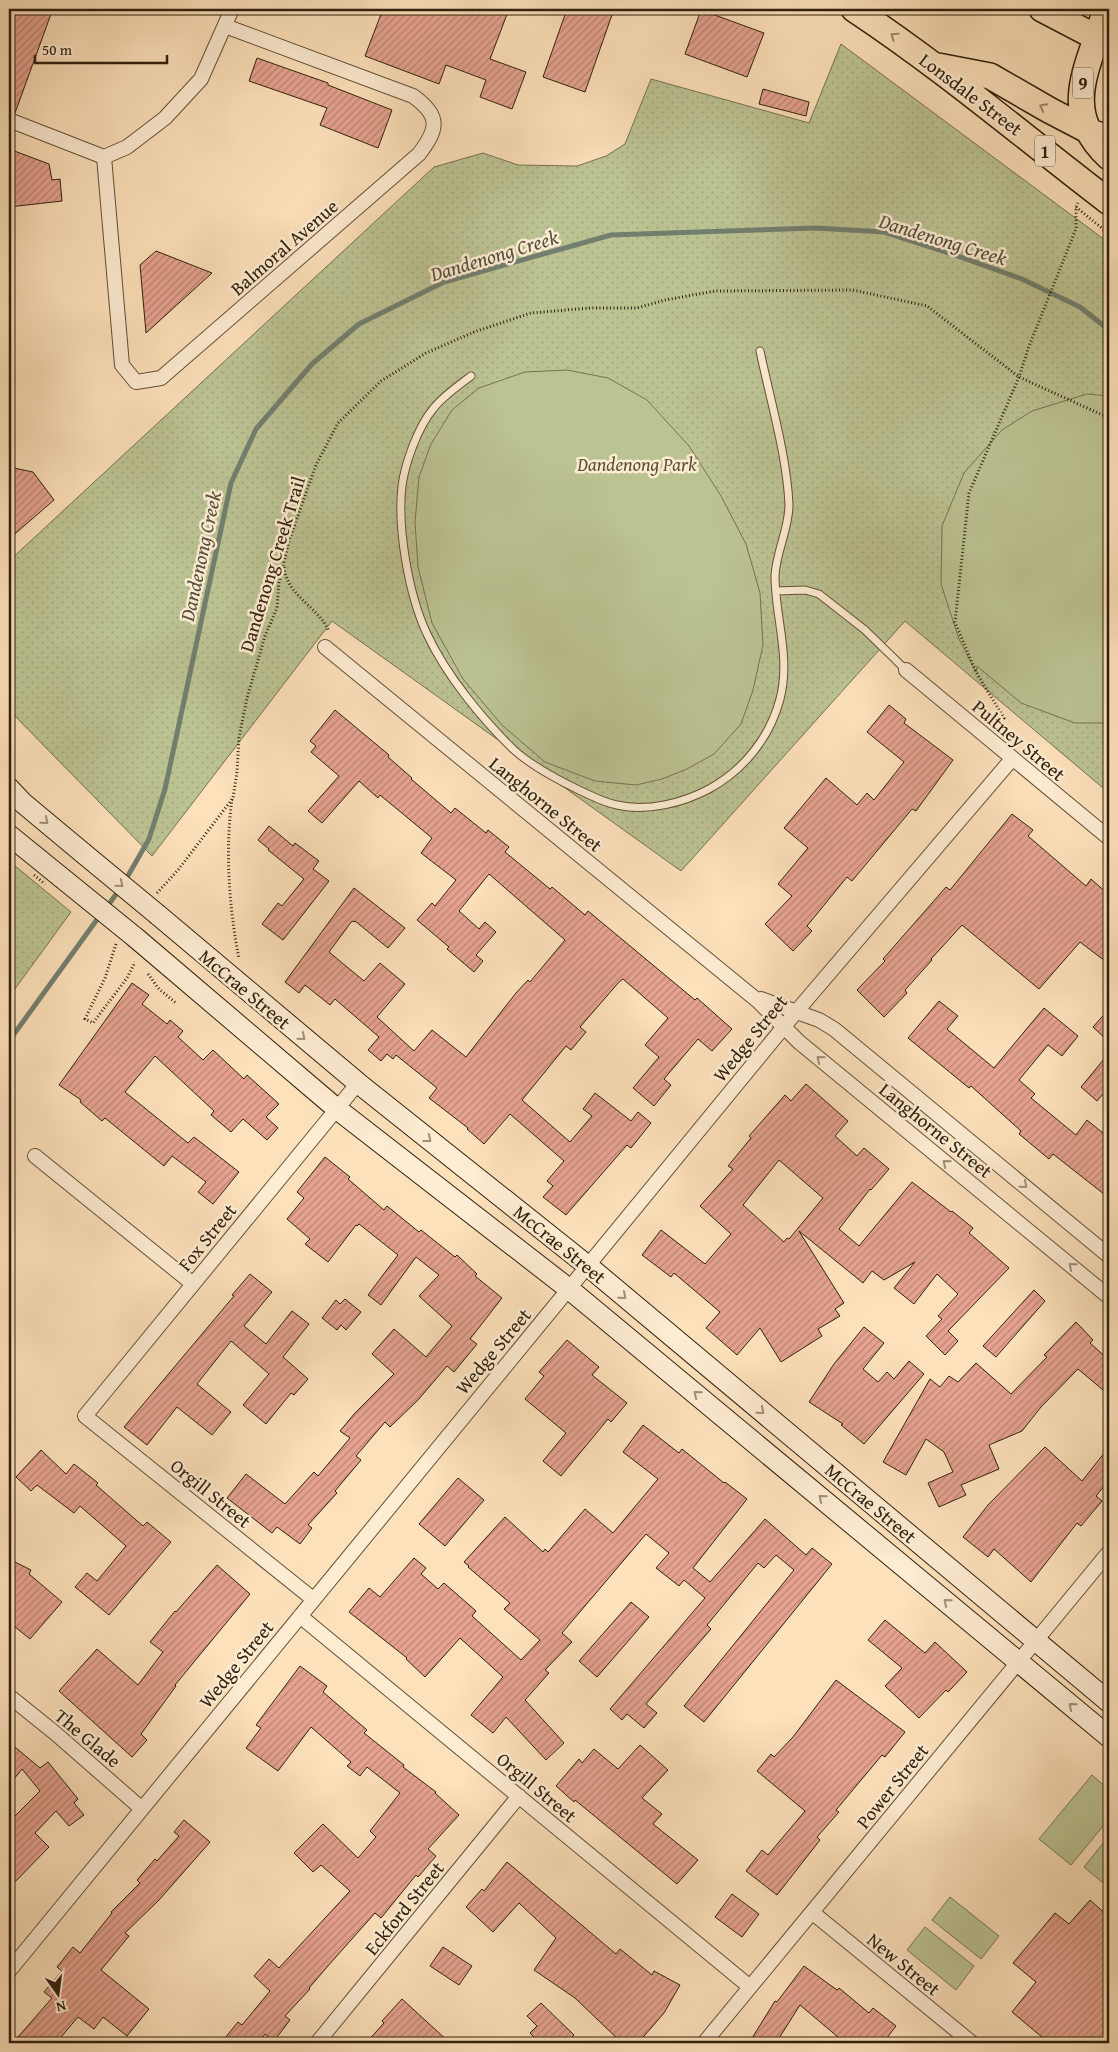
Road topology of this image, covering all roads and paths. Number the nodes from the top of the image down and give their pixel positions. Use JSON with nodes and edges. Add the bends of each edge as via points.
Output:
{"nodes":[{"id":1,"x":232,"y":9,"type":"edge"},
{"id":2,"x":854,"y":9,"type":"edge"},
{"id":3,"x":1042,"y":9,"type":"edge"},
{"id":4,"x":1106,"y":9,"type":"edge"},
{"id":5,"x":225,"y":26,"type":"junction"},
{"id":6,"x":1104,"y":41,"type":"edge"},
{"id":7,"x":933,"y":65,"type":"junction"},
{"id":8,"x":9,"y":120,"type":"edge"},
{"id":9,"x":1098,"y":133,"type":"edge"},
{"id":10,"x":104,"y":156,"type":"junction"},
{"id":11,"x":1109,"y":157,"type":"edge"},
{"id":12,"x":1109,"y":202,"type":"edge"},
{"id":13,"x":1076,"y":207,"type":"dead end"},
{"id":14,"x":1076,"y":229,"type":"dead end"},
{"id":15,"x":1109,"y":234,"type":"edge"},
{"id":16,"x":760,"y":351,"type":"dead end"},
{"id":17,"x":471,"y":376,"type":"dead end"},
{"id":18,"x":1019,"y":377,"type":"junction"},
{"id":19,"x":1109,"y":418,"type":"edge"},
{"id":20,"x":283,"y":562,"type":"junction"},
{"id":21,"x":776,"y":591,"type":"junction"},
{"id":22,"x":326,"y":647,"type":"dead end"},
{"id":23,"x":338,"y":658,"type":"junction"},
{"id":24,"x":906,"y":670,"type":"joint"},
{"id":25,"x":988,"y":738,"type":"junction"},
{"id":26,"x":1012,"y":758,"type":"junction"},
{"id":27,"x":9,"y":788,"type":"edge"},
{"id":28,"x":232,"y":798,"type":"junction"},
{"id":29,"x":9,"y":835,"type":"edge"},
{"id":30,"x":1109,"y":838,"type":"edge"},
{"id":31,"x":156,"y":906,"type":"junction"},
{"id":32,"x":131,"y":949,"type":"junction"},
{"id":33,"x":140,"y":965,"type":"dead end"},
{"id":34,"x":145,"y":971,"type":"dead end"},
{"id":35,"x":743,"y":989,"type":"junction"},
{"id":36,"x":246,"y":990,"type":"junction"},
{"id":37,"x":176,"y":1004,"type":"dead end"},
{"id":38,"x":796,"y":1012,"type":"junction"},
{"id":39,"x":784,"y":1027,"type":"junction"},
{"id":40,"x":358,"y":1083,"type":"junction"},
{"id":41,"x":337,"y":1109,"type":"junction"},
{"id":42,"x":36,"y":1156,"type":"dead end"},
{"id":43,"x":1109,"y":1256,"type":"edge"},
{"id":44,"x":588,"y":1266,"type":"junction"},
{"id":45,"x":193,"y":1284,"type":"junction"},
{"id":46,"x":569,"y":1289,"type":"junction"},
{"id":47,"x":1109,"y":1297,"type":"edge"},
{"id":48,"x":85,"y":1416,"type":"joint"},
{"id":49,"x":1109,"y":1552,"type":"edge"},
{"id":50,"x":313,"y":1599,"type":"junction"},
{"id":51,"x":300,"y":1616,"type":"junction"},
{"id":52,"x":1035,"y":1641,"type":"junction"},
{"id":53,"x":1019,"y":1662,"type":"junction"},
{"id":54,"x":9,"y":1696,"type":"edge"},
{"id":55,"x":1109,"y":1702,"type":"edge"},
{"id":56,"x":1109,"y":1737,"type":"edge"},
{"id":57,"x":519,"y":1796,"type":"junction"},
{"id":58,"x":142,"y":1809,"type":"junction"},
{"id":59,"x":813,"y":1913,"type":"junction"},
{"id":60,"x":9,"y":1972,"type":"edge"},
{"id":61,"x":750,"y":1986,"type":"junction"},
{"id":62,"x":317,"y":2043,"type":"edge"},
{"id":63,"x":704,"y":2043,"type":"edge"},
{"id":64,"x":972,"y":2043,"type":"edge"}],
"edges":[{"from":1,"to":5,"type":"street"},
{"from":7,"to":2,"type":"highway","name":"Lonsdale Street","number":"1","one_way":true},
{"from":3,"to":6,"type":"highway"},
{"from":4,"to":6,"type":"highway","number":"9"},
{"from":5,"to":10,"type":"street","via":[[201,79],[165,118],[127,147]]},
{"from":5,"to":10,"type":"street","name":"Balmoral Avenue","via":[[413,96],[426,106],[434,120],[432,137],[419,154],[161,378],[136,382],[122,365]]},
{"from":6,"to":9,"type":"highway","number":"9","via":[[1081,93],[1081,111]]},
{"from":9,"to":7,"type":"highway","one_way":true,"via":[[1032,101],[990,76]]},
{"from":7,"to":12,"type":"highway","name":"Lonsdale Street","number":"1"},
{"from":8,"to":10,"type":"street"},
{"from":9,"to":11,"type":"highway","number":"9","via":[[1098,146]]},
{"from":13,"to":15,"type":"path"},
{"from":14,"to":18,"type":"path"},
{"from":16,"to":21,"type":"lane","via":[[783,460],[789,508],[777,558]]},
{"from":17,"to":21,"type":"lane","via":[[432,409],[410,455],[402,486],[402,527],[409,572],[416,607],[427,635],[452,678],[514,750],[535,766],[593,796],[616,805],[638,807],[662,805],[698,795],[735,772],[762,739],[781,698],[784,654]]},
{"from":18,"to":19,"type":"path","name":"Dandenong Creek Trail"},
{"from":18,"to":20,"type":"path","name":"Dandenong Creek Trail","via":[[927,306],[853,290],[714,291],[637,308],[590,308],[531,314],[474,332],[426,353],[381,381],[338,423],[316,465]]},
{"from":18,"to":25,"type":"path","via":[[969,493],[955,622],[976,672],[1004,718]]},
{"from":20,"to":23,"type":"path","via":[[286,577],[295,592],[325,621]]},
{"from":20,"to":28,"type":"path","name":"Dandenong Creek Trail","via":[[277,608],[265,636],[242,720]]},
{"from":21,"to":24,"type":"lane","via":[[805,590],[819,594],[865,630]]},
{"from":22,"to":23,"type":"street","name":"Langhorne Street"},
{"from":23,"to":35,"type":"street","name":"Langhorne Street"},
{"from":24,"to":25,"type":"street","name":"Pultney Street"},
{"from":25,"to":26,"type":"street","name":"Pultney Street"},
{"from":26,"to":30,"type":"street","name":"Pultney Street"},
{"from":26,"to":38,"type":"street","name":"Wedge Street"},
{"from":27,"to":31,"type":"main road","name":"McCrae Street","one_way":true,"bridge":true,"via":[[83,854]]},
{"from":28,"to":31,"type":"path","name":"Dandenong Creek Trail","via":[[178,870]]},
{"from":28,"to":36,"type":"path","via":[[231,911]]},
{"from":29,"to":32,"type":"main road","name":"McCrae Street","bridge":true,"via":[[62,878]]},
{"from":31,"to":36,"type":"main road","name":"McCrae Street"},
{"from":32,"to":32,"type":"path","via":[[115,946],[105,978],[85,1019],[93,1024],[134,968]]},
{"from":32,"to":33,"type":"path"},
{"from":32,"to":41,"type":"main road","name":"McCrae Street"},
{"from":34,"to":37,"type":"path"},
{"from":35,"to":38,"type":"street","name":"Langhorne Street","via":[[773,1005]]},
{"from":35,"to":39,"type":"street","name":"Langhorne Street"},
{"from":36,"to":40,"type":"main road","name":"McCrae Street","one_way":true},
{"from":38,"to":39,"type":"street","name":"Wedge Street"},
{"from":38,"to":43,"type":"street","name":"Langhorne Street","one_way":true,"via":[[834,1029]]},
{"from":39,"to":44,"type":"street","name":"Wedge Street"},
{"from":47,"to":39,"type":"street","name":"Langhorne Street","one_way":true},
{"from":40,"to":41,"type":"street","name":"Fox Street"},
{"from":40,"to":44,"type":"main road","name":"McCrae Street","one_way":true},
{"from":41,"to":45,"type":"street","name":"Fox Street"},
{"from":41,"to":46,"type":"main road","name":"McCrae Street"},
{"from":42,"to":45,"type":"street"},
{"from":44,"to":46,"type":"street","name":"Wedge Street"},
{"from":44,"to":52,"type":"main road","name":"McCrae Street","one_way":true},
{"from":45,"to":48,"type":"street","name":"Fox Street"},
{"from":46,"to":50,"type":"street","name":"Wedge Street"},
{"from":53,"to":46,"type":"main road","name":"McCrae Street","one_way":true},
{"from":48,"to":50,"type":"street","name":"Orgill Street"},
{"from":49,"to":52,"type":"street","name":"Power Street"},
{"from":50,"to":51,"type":"street","name":"Wedge Street"},
{"from":51,"to":57,"type":"street","name":"Orgill Street"},
{"from":51,"to":58,"type":"street","name":"Wedge Street"},
{"from":52,"to":53,"type":"street","name":"Power Street"},
{"from":52,"to":55,"type":"main road","name":"McCrae Street"},
{"from":56,"to":53,"type":"main road","name":"McCrae Street","one_way":true},
{"from":53,"to":59,"type":"street","name":"Power Street"},
{"from":54,"to":58,"type":"street","name":"The Glade"},
{"from":57,"to":61,"type":"street","name":"Orgill Street"},
{"from":57,"to":62,"type":"street","name":"Eckford Street"},
{"from":58,"to":60,"type":"street","name":"Wedge Street"},
{"from":59,"to":61,"type":"street","name":"Power Street"},
{"from":59,"to":64,"type":"street","name":"New Street"},
{"from":61,"to":63,"type":"street","name":"Power Street"}]}
